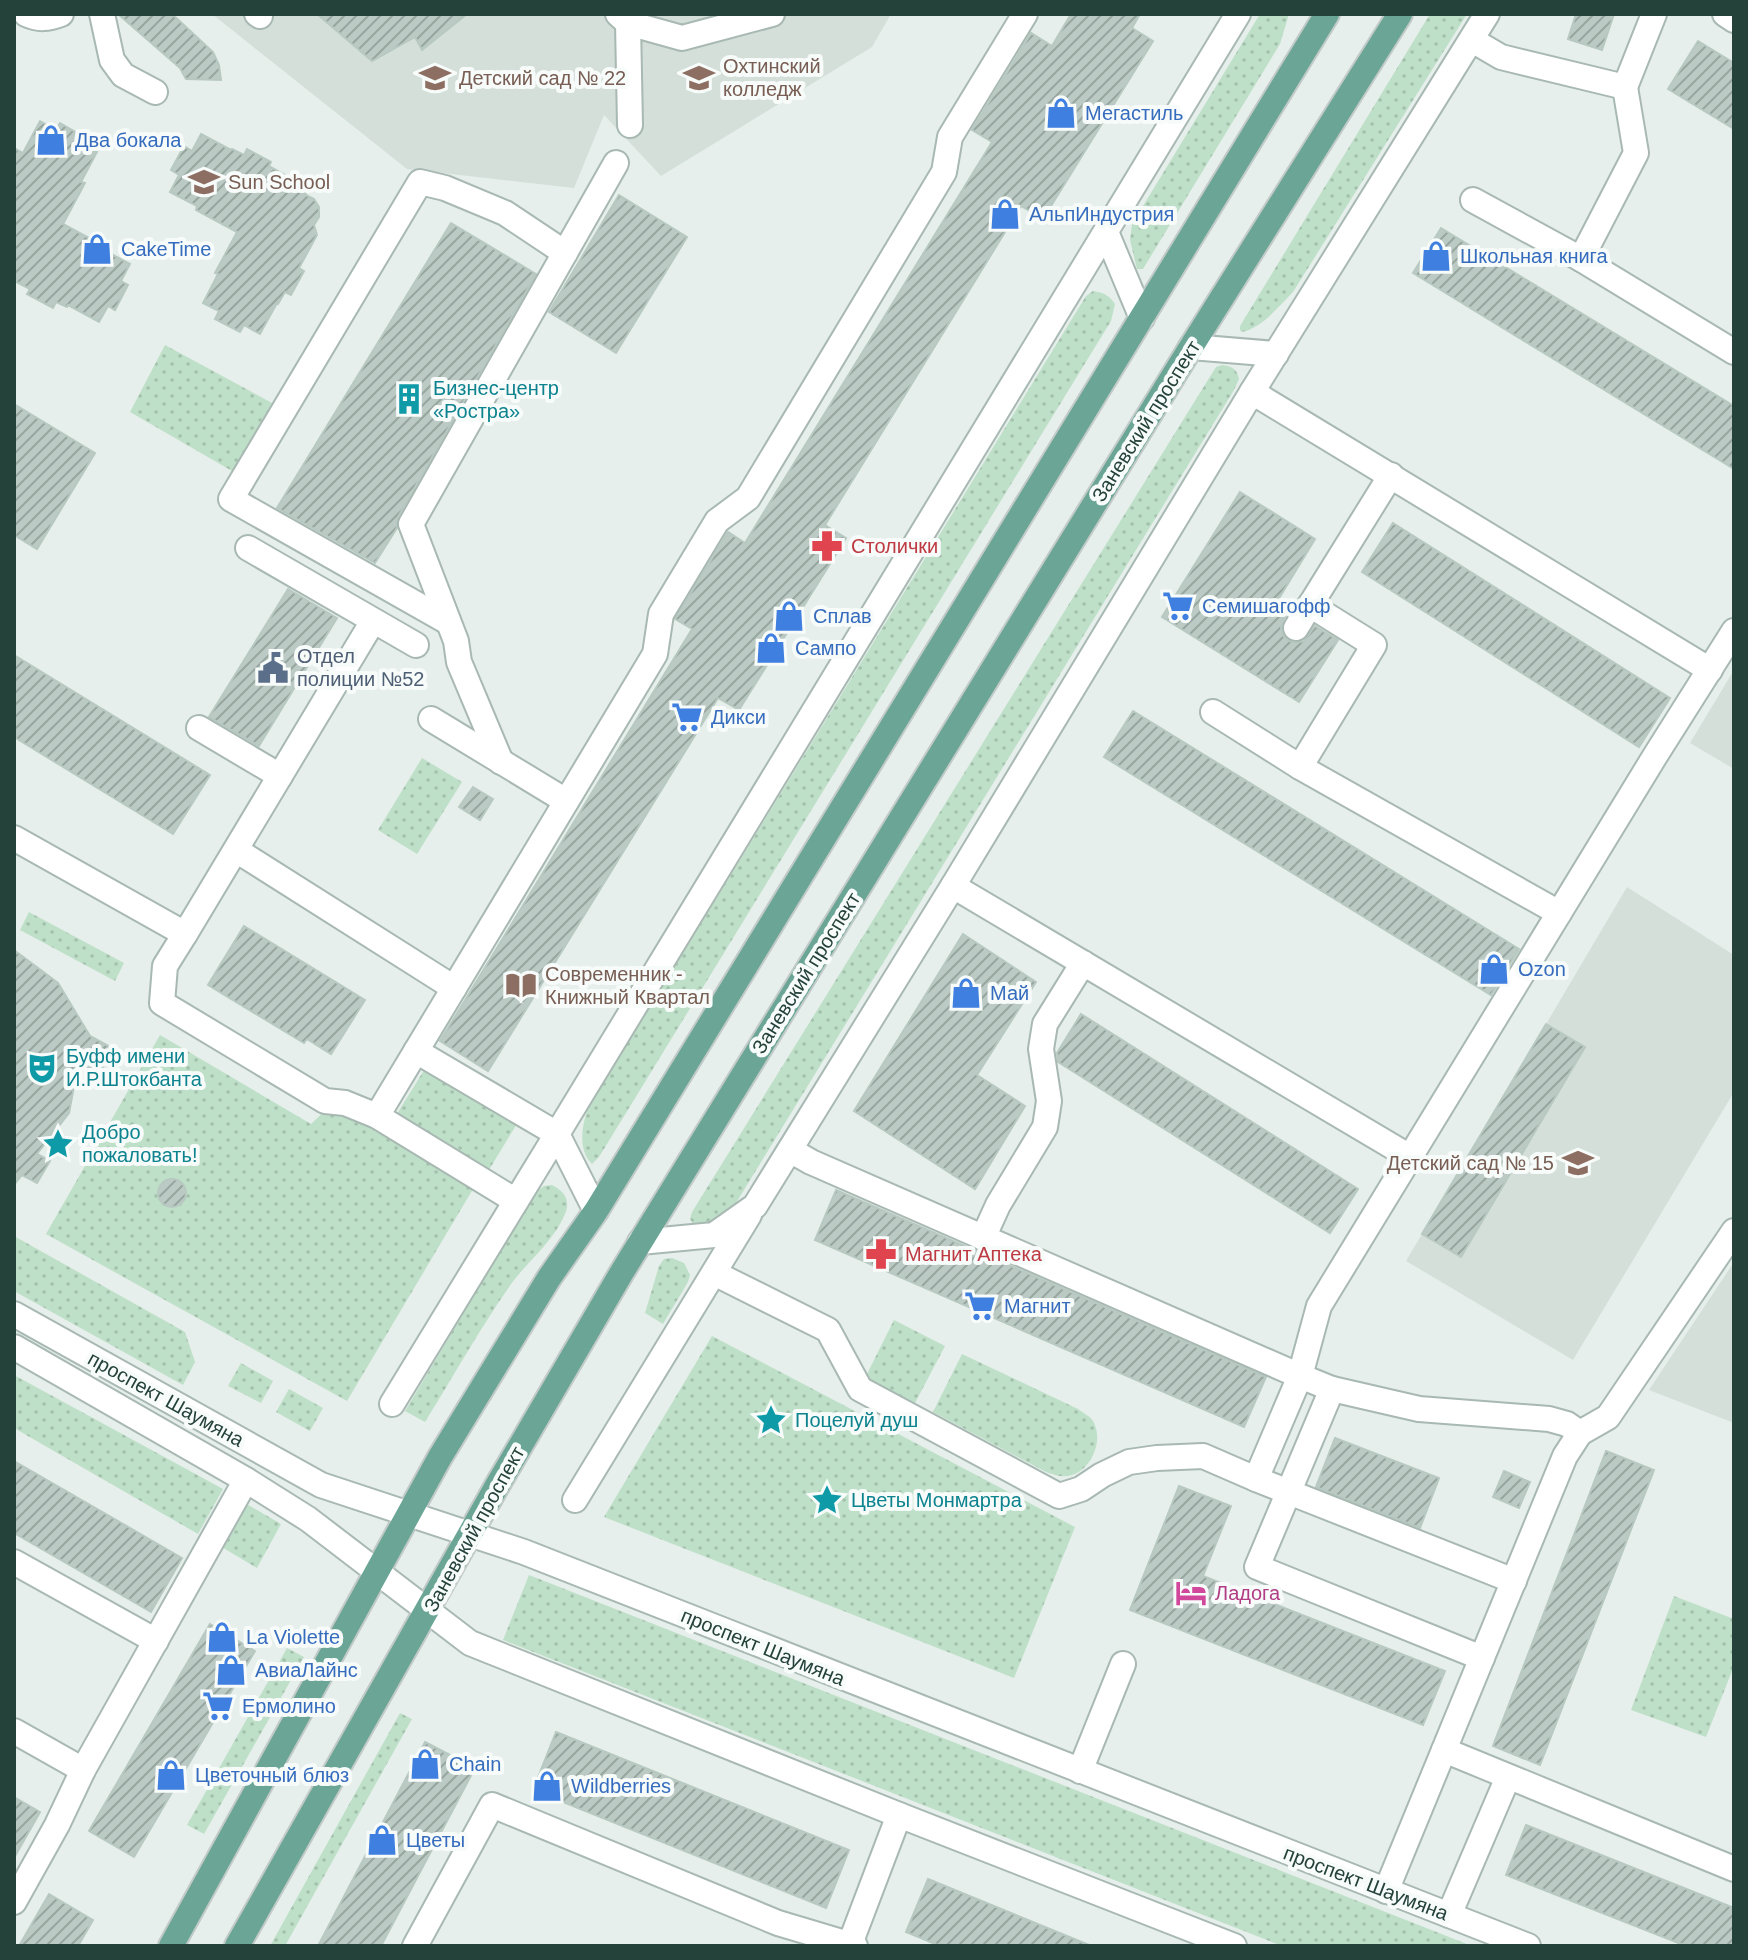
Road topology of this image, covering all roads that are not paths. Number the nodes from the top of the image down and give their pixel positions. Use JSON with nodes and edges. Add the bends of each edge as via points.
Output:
{"nodes":[{"id":1,"x":25,"y":14,"type":"edge"},
{"id":2,"x":61,"y":14,"type":"edge"},
{"id":3,"x":102,"y":14,"type":"edge"},
{"id":4,"x":772,"y":14,"type":"edge"},
{"id":5,"x":1025,"y":14,"type":"edge"},
{"id":6,"x":1238,"y":14,"type":"edge"},
{"id":7,"x":1327,"y":14,"type":"edge"},
{"id":8,"x":1400,"y":14,"type":"edge"},
{"id":9,"x":1487,"y":14,"type":"edge"},
{"id":10,"x":1654,"y":14,"type":"edge"},
{"id":11,"x":1725,"y":14,"type":"edge"},
{"id":12,"x":623,"y":18,"type":"edge"},
{"id":13,"x":1734,"y":20,"type":"edge"},
{"id":14,"x":14,"y":26,"type":"edge"},
{"id":15,"x":1472,"y":40,"type":"junction"},
{"id":16,"x":1625,"y":87,"type":"junction"},
{"id":17,"x":155,"y":92,"type":"dead end"},
{"id":18,"x":630,"y":125,"type":"dead end"},
{"id":19,"x":616,"y":163,"type":"dead end"},
{"id":20,"x":1473,"y":200,"type":"dead end"},
{"id":21,"x":1106,"y":232,"type":"junction"},
{"id":22,"x":565,"y":253,"type":"junction"},
{"id":23,"x":1581,"y":259,"type":"junction"},
{"id":24,"x":1142,"y":318,"type":"junction"},
{"id":25,"x":1191,"y":347,"type":"junction"},
{"id":26,"x":1734,"y":352,"type":"edge"},
{"id":27,"x":1276,"y":354,"type":"junction"},
{"id":28,"x":1252,"y":392,"type":"junction"},
{"id":29,"x":1391,"y":475,"type":"junction"},
{"id":30,"x":248,"y":548,"type":"dead end"},
{"id":31,"x":1310,"y":605,"type":"junction"},
{"id":32,"x":373,"y":621,"type":"junction"},
{"id":33,"x":448,"y":622,"type":"junction"},
{"id":34,"x":1296,"y":628,"type":"dead end"},
{"id":35,"x":1734,"y":631,"type":"edge"},
{"id":36,"x":416,"y":645,"type":"dead end"},
{"id":37,"x":1710,"y":670,"type":"junction"},
{"id":38,"x":1213,"y":712,"type":"dead end"},
{"id":39,"x":431,"y":719,"type":"dead end"},
{"id":40,"x":199,"y":728,"type":"dead end"},
{"id":41,"x":501,"y":762,"type":"junction"},
{"id":42,"x":1300,"y":767,"type":"junction"},
{"id":43,"x":280,"y":776,"type":"junction"},
{"id":44,"x":566,"y":801,"type":"junction"},
{"id":45,"x":14,"y":838,"type":"edge"},
{"id":46,"x":236,"y":850,"type":"junction"},
{"id":47,"x":953,"y":886,"type":"junction"},
{"id":48,"x":1559,"y":913,"type":"junction"},
{"id":49,"x":185,"y":934,"type":"junction"},
{"id":50,"x":1083,"y":963,"type":"junction"},
{"id":51,"x":454,"y":988,"type":"junction"},
{"id":52,"x":416,"y":1051,"type":"junction"},
{"id":53,"x":377,"y":1116,"type":"junction"},
{"id":54,"x":557,"y":1134,"type":"junction"},
{"id":55,"x":790,"y":1150,"type":"junction"},
{"id":56,"x":1410,"y":1157,"type":"junction"},
{"id":57,"x":516,"y":1201,"type":"junction"},
{"id":58,"x":755,"y":1206,"type":"junction"},
{"id":59,"x":596,"y":1211,"type":"junction"},
{"id":60,"x":1734,"y":1231,"type":"edge"},
{"id":61,"x":983,"y":1238,"type":"junction"},
{"id":62,"x":640,"y":1242,"type":"junction"},
{"id":63,"x":714,"y":1273,"type":"junction"},
{"id":64,"x":14,"y":1314,"type":"edge"},
{"id":65,"x":14,"y":1347,"type":"edge"},
{"id":66,"x":1300,"y":1376,"type":"junction"},
{"id":67,"x":1332,"y":1389,"type":"junction"},
{"id":68,"x":392,"y":1404,"type":"dead end"},
{"id":69,"x":1580,"y":1433,"type":"junction"},
{"id":70,"x":1256,"y":1479,"type":"junction"},
{"id":71,"x":246,"y":1480,"type":"junction"},
{"id":72,"x":1288,"y":1492,"type":"junction"},
{"id":73,"x":575,"y":1500,"type":"dead end"},
{"id":74,"x":408,"y":1515,"type":"junction"},
{"id":75,"x":470,"y":1534,"type":"junction"},
{"id":76,"x":14,"y":1562,"type":"edge"},
{"id":77,"x":376,"y":1572,"type":"junction"},
{"id":78,"x":1514,"y":1581,"type":"junction"},
{"id":79,"x":428,"y":1611,"type":"junction"},
{"id":80,"x":156,"y":1641,"type":"junction"},
{"id":81,"x":1482,"y":1658,"type":"junction"},
{"id":82,"x":1123,"y":1664,"type":"dead end"},
{"id":83,"x":14,"y":1731,"type":"edge"},
{"id":84,"x":1444,"y":1750,"type":"junction"},
{"id":85,"x":83,"y":1770,"type":"junction"},
{"id":86,"x":1080,"y":1771,"type":"junction"},
{"id":87,"x":1508,"y":1777,"type":"junction"},
{"id":88,"x":899,"y":1815,"type":"junction"},
{"id":89,"x":1734,"y":1869,"type":"edge"},
{"id":90,"x":1386,"y":1891,"type":"junction"},
{"id":91,"x":14,"y":1902,"type":"edge"},
{"id":92,"x":1449,"y":1915,"type":"junction"},
{"id":93,"x":774,"y":1935,"type":"edge"},
{"id":94,"x":852,"y":1945,"type":"edge"},
{"id":95,"x":171,"y":1946,"type":"edge"},
{"id":96,"x":237,"y":1946,"type":"edge"},
{"id":97,"x":415,"y":1946,"type":"edge"},
{"id":98,"x":1234,"y":1946,"type":"edge"},
{"id":99,"x":1528,"y":1946,"type":"edge"}],
"edges":[{"from":1,"to":2,"type":"street","via":[[45,19]]},
{"from":1,"to":14,"type":"street"},
{"from":3,"to":17,"type":"street","via":[[112,60],[123,75]]},
{"from":4,"to":12,"type":"street","via":[[682,38]]},
{"from":5,"to":44,"type":"street","via":[[950,137],[944,172],[748,498],[717,521],[661,614],[655,654]]},
{"from":6,"to":21,"type":"street"},
{"from":7,"to":24,"type":"main road"},
{"from":8,"to":25,"type":"main road","name":"Заневский проспект"},
{"from":9,"to":15,"type":"street"},
{"from":10,"to":16,"type":"street"},
{"from":11,"to":13,"type":"street"},
{"from":12,"to":18,"type":"street"},
{"from":15,"to":16,"type":"street","via":[[1501,57]]},
{"from":15,"to":27,"type":"street"},
{"from":16,"to":23,"type":"street","via":[[1636,153]]},
{"from":19,"to":22,"type":"street"},
{"from":20,"to":23,"type":"street"},
{"from":21,"to":24,"type":"street"},
{"from":21,"to":54,"type":"street"},
{"from":22,"to":33,"type":"street","via":[[411,524]]},
{"from":22,"to":33,"type":"street","via":[[505,213],[420,182],[231,499]]},
{"from":23,"to":26,"type":"street"},
{"from":24,"to":59,"type":"main road"},
{"from":25,"to":27,"type":"street"},
{"from":25,"to":62,"type":"main road","name":"Заневский проспект"},
{"from":27,"to":28,"type":"street"},
{"from":28,"to":29,"type":"street"},
{"from":28,"to":47,"type":"street"},
{"from":29,"to":31,"type":"street"},
{"from":29,"to":37,"type":"street"},
{"from":30,"to":32,"type":"street"},
{"from":31,"to":34,"type":"street"},
{"from":31,"to":42,"type":"street","via":[[1374,645]]},
{"from":32,"to":36,"type":"street"},
{"from":32,"to":43,"type":"street"},
{"from":33,"to":41,"type":"street"},
{"from":35,"to":37,"type":"street"},
{"from":37,"to":48,"type":"street"},
{"from":38,"to":42,"type":"street"},
{"from":39,"to":41,"type":"street"},
{"from":40,"to":43,"type":"street"},
{"from":41,"to":44,"type":"street"},
{"from":42,"to":48,"type":"street"},
{"from":43,"to":46,"type":"street"},
{"from":44,"to":51,"type":"street"},
{"from":45,"to":49,"type":"street"},
{"from":46,"to":49,"type":"street"},
{"from":46,"to":51,"type":"street"},
{"from":47,"to":50,"type":"street"},
{"from":47,"to":55,"type":"street"},
{"from":48,"to":56,"type":"street"},
{"from":49,"to":53,"type":"street","via":[[165,966],[162,1003],[325,1101]]},
{"from":50,"to":56,"type":"street"},
{"from":50,"to":61,"type":"street","via":[[1045,1024],[1045,1127]]},
{"from":51,"to":52,"type":"street"},
{"from":52,"to":53,"type":"street"},
{"from":52,"to":54,"type":"street"},
{"from":53,"to":57,"type":"street"},
{"from":54,"to":57,"type":"street"},
{"from":54,"to":59,"type":"street"},
{"from":55,"to":58,"type":"street"},
{"from":55,"to":61,"type":"street"},
{"from":56,"to":66,"type":"street","via":[[1319,1306]]},
{"from":57,"to":68,"type":"street"},
{"from":58,"to":62,"type":"street","via":[[714,1235]]},
{"from":58,"to":63,"type":"street"},
{"from":59,"to":74,"type":"main road","via":[[549,1278]]},
{"from":60,"to":69,"type":"street","via":[[1608,1417]]},
{"from":61,"to":66,"type":"street"},
{"from":62,"to":75,"type":"main road","name":"Заневский проспект"},
{"from":63,"to":70,"type":"street","via":[[828,1330],[860,1389],[1059,1496],[1129,1462],[1157,1458],[1203,1456]]},
{"from":63,"to":73,"type":"street"},
{"from":64,"to":74,"type":"street","name":"проспект Шаумяна","via":[[321,1485]]},
{"from":65,"to":71,"type":"street","name":"проспект Шаумяна"},
{"from":66,"to":67,"type":"street"},
{"from":66,"to":70,"type":"street"},
{"from":67,"to":69,"type":"street","via":[[1419,1409],[1549,1419]]},
{"from":67,"to":72,"type":"street"},
{"from":69,"to":78,"type":"street","via":[[1565,1456]]},
{"from":70,"to":72,"type":"street"},
{"from":71,"to":77,"type":"street","name":"проспект Шаумяна"},
{"from":71,"to":80,"type":"street"},
{"from":72,"to":78,"type":"street"},
{"from":72,"to":81,"type":"street","via":[[1257,1567]]},
{"from":74,"to":75,"type":"street","name":"проспект Шаумяна"},
{"from":74,"to":77,"type":"main road"},
{"from":75,"to":79,"type":"main road","name":"Заневский проспект"},
{"from":75,"to":86,"type":"street","name":"проспект Шаумяна"},
{"from":76,"to":80,"type":"street"},
{"from":77,"to":79,"type":"street","name":"проспект Шаумяна"},
{"from":77,"to":95,"type":"main road"},
{"from":78,"to":81,"type":"street"},
{"from":79,"to":88,"type":"street","name":"проспект Шаумяна","via":[[470,1643]]},
{"from":79,"to":96,"type":"main road","name":"Заневский проспект"},
{"from":80,"to":85,"type":"street"},
{"from":81,"to":84,"type":"street"},
{"from":82,"to":86,"type":"street"},
{"from":83,"to":85,"type":"street"},
{"from":84,"to":87,"type":"street"},
{"from":84,"to":90,"type":"street"},
{"from":85,"to":91,"type":"street"},
{"from":86,"to":90,"type":"street","name":"проспект Шаумяна"},
{"from":87,"to":89,"type":"street"},
{"from":87,"to":92,"type":"street"},
{"from":88,"to":94,"type":"street"},
{"from":88,"to":98,"type":"street","name":"проспект Шаумяна"},
{"from":90,"to":92,"type":"street","name":"проспект Шаумяна"},
{"from":92,"to":99,"type":"street","name":"проспект Шаумяна"},
{"from":93,"to":94,"type":"street"},
{"from":93,"to":97,"type":"street","via":[[492,1805]]}]}
